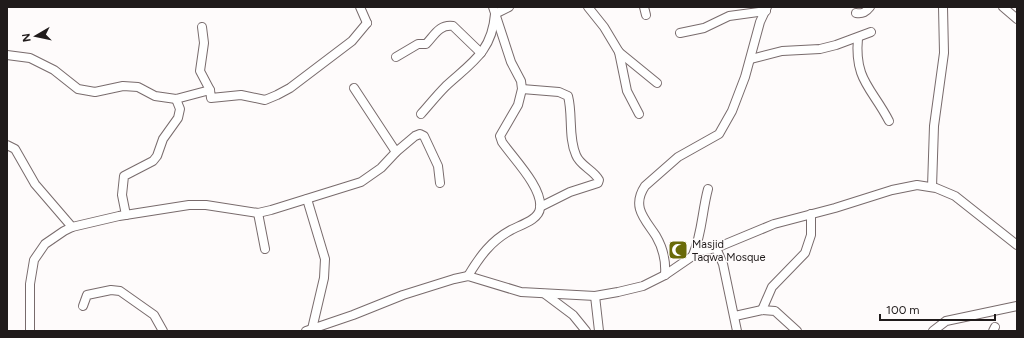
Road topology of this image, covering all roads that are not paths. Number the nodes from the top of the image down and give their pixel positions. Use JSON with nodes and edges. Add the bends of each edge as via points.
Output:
{"nodes":[{"id":1,"x":360,"y":7,"type":"edge"},
{"id":2,"x":367,"y":7,"type":"edge"},
{"id":3,"x":510,"y":7,"type":"edge"},
{"id":4,"x":588,"y":7,"type":"edge"},
{"id":5,"x":870,"y":7,"type":"edge"},
{"id":6,"x":943,"y":7,"type":"edge"},
{"id":7,"x":1003,"y":7,"type":"edge"},
{"id":8,"x":766,"y":9,"type":"edge"},
{"id":9,"x":494,"y":11,"type":"edge"},
{"id":10,"x":856,"y":13,"type":"dead end"},
{"id":11,"x":1017,"y":19,"type":"edge"},
{"id":12,"x":367,"y":23,"type":"junction"},
{"id":13,"x":202,"y":27,"type":"dead end"},
{"id":14,"x":871,"y":32,"type":"dead end"},
{"id":15,"x":680,"y":33,"type":"dead end"},
{"id":16,"x":858,"y":38,"type":"junction"},
{"id":17,"x":619,"y":52,"type":"junction"},
{"id":18,"x":481,"y":53,"type":"junction"},
{"id":19,"x":7,"y":55,"type":"edge"},
{"id":20,"x":396,"y":57,"type":"dead end"},
{"id":21,"x":751,"y":59,"type":"junction"},
{"id":22,"x":657,"y":83,"type":"dead end"},
{"id":23,"x":354,"y":88,"type":"dead end"},
{"id":24,"x":522,"y":89,"type":"junction"},
{"id":25,"x":210,"y":90,"type":"junction"},
{"id":26,"x":176,"y":99,"type":"junction"},
{"id":27,"x":421,"y":114,"type":"dead end"},
{"id":28,"x":640,"y":114,"type":"dead end"},
{"id":29,"x":889,"y":120,"type":"dead end"},
{"id":30,"x":7,"y":145,"type":"edge"},
{"id":31,"x":396,"y":152,"type":"junction"},
{"id":32,"x":440,"y":184,"type":"dead end"},
{"id":33,"x":932,"y":187,"type":"junction"},
{"id":34,"x":708,"y":189,"type":"dead end"},
{"id":35,"x":307,"y":199,"type":"junction"},
{"id":36,"x":540,"y":207,"type":"junction"},
{"id":37,"x":258,"y":213,"type":"junction"},
{"id":38,"x":811,"y":214,"type":"junction"},
{"id":39,"x":126,"y":215,"type":"junction"},
{"id":40,"x":72,"y":227,"type":"junction"},
{"id":41,"x":1017,"y":245,"type":"edge"},
{"id":42,"x":716,"y":248,"type":"junction"},
{"id":43,"x":265,"y":249,"type":"dead end"},
{"id":44,"x":693,"y":255,"type":"junction"},
{"id":45,"x":665,"y":275,"type":"junction"},
{"id":46,"x":468,"y":276,"type":"junction"},
{"id":47,"x":544,"y":294,"type":"junction"},
{"id":48,"x":595,"y":296,"type":"junction"},
{"id":49,"x":84,"y":306,"type":"dead end"},
{"id":50,"x":1017,"y":306,"type":"edge"},
{"id":51,"x":762,"y":310,"type":"junction"},
{"id":52,"x":735,"y":316,"type":"junction"},
{"id":53,"x":309,"y":330,"type":"edge"},
{"id":54,"x":30,"y":331,"type":"edge"},
{"id":55,"x":163,"y":331,"type":"edge"},
{"id":56,"x":586,"y":331,"type":"edge"},
{"id":57,"x":599,"y":331,"type":"edge"},
{"id":58,"x":737,"y":331,"type":"edge"},
{"id":59,"x":797,"y":331,"type":"edge"},
{"id":60,"x":933,"y":331,"type":"edge"}],
"edges":[{"from":1,"to":12,"type":"street"},
{"from":2,"to":12,"type":"street","via":[[364,11]]},
{"from":3,"to":9,"type":"street"},
{"from":4,"to":17,"type":"street"},
{"from":5,"to":10,"type":"street","via":[[866,12]]},
{"from":6,"to":33,"type":"street","via":[[944,53],[934,126]]},
{"from":7,"to":11,"type":"street"},
{"from":8,"to":15,"type":"street","via":[[729,16],[704,28]]},
{"from":8,"to":21,"type":"street","via":[[760,22]]},
{"from":9,"to":18,"type":"street","via":[[491,38]]},
{"from":9,"to":24,"type":"street"},
{"from":12,"to":25,"type":"street","via":[[352,40],[290,88],[266,100],[241,95],[212,98]]},
{"from":13,"to":25,"type":"street","via":[[204,42],[200,71]]},
{"from":14,"to":16,"type":"street"},
{"from":16,"to":21,"type":"street","via":[[820,49],[782,51]]},
{"from":16,"to":29,"type":"street","via":[[856,52],[859,70]]},
{"from":17,"to":22,"type":"street"},
{"from":17,"to":28,"type":"street","via":[[627,91]]},
{"from":18,"to":20,"type":"street","via":[[448,25],[439,29],[426,44],[418,44]]},
{"from":18,"to":27,"type":"street"},
{"from":19,"to":26,"type":"street","via":[[19,55],[41,63],[78,89],[95,92],[123,86],[138,87],[155,96]]},
{"from":21,"to":45,"type":"street","via":[[732,111],[719,134],[678,157],[641,192],[639,208],[661,247],[666,266]]},
{"from":23,"to":31,"type":"street"},
{"from":24,"to":36,"type":"street","via":[[518,105],[500,136],[526,174],[537,194]]},
{"from":24,"to":36,"type":"street","via":[[559,92],[568,96],[576,157],[599,180],[598,183],[570,192]]},
{"from":25,"to":26,"type":"street"},
{"from":26,"to":39,"type":"street","via":[[180,110],[178,118],[163,139],[157,156],[153,161],[124,176],[122,195]]},
{"from":30,"to":40,"type":"street","via":[[15,149],[35,184]]},
{"from":31,"to":32,"type":"street","via":[[415,136],[424,136],[438,166]]},
{"from":31,"to":35,"type":"street","via":[[381,168],[361,182]]},
{"from":33,"to":38,"type":"street","via":[[917,185],[892,190]]},
{"from":33,"to":41,"type":"street","via":[[955,196]]},
{"from":34,"to":44,"type":"street","via":[[701,233]]},
{"from":35,"to":37,"type":"street"},
{"from":35,"to":53,"type":"street","via":[[325,260],[324,278]]},
{"from":36,"to":46,"type":"street","via":[[537,214],[528,222],[491,243]]},
{"from":37,"to":39,"type":"street","via":[[189,205]]},
{"from":37,"to":43,"type":"street"},
{"from":38,"to":42,"type":"street","via":[[774,224]]},
{"from":38,"to":51,"type":"street","via":[[811,235],[805,252],[772,286]]},
{"from":39,"to":40,"type":"street"},
{"from":40,"to":54,"type":"street","via":[[45,244],[34,260],[30,284]]},
{"from":42,"to":44,"type":"street"},
{"from":42,"to":52,"type":"street","via":[[723,264]]},
{"from":44,"to":45,"type":"street"},
{"from":45,"to":48,"type":"street","via":[[642,286]]},
{"from":46,"to":47,"type":"street","via":[[521,292]]},
{"from":46,"to":53,"type":"street","via":[[403,295]]},
{"from":47,"to":48,"type":"street"},
{"from":47,"to":56,"type":"street","via":[[573,315]]},
{"from":48,"to":57,"type":"street"},
{"from":49,"to":55,"type":"street","via":[[87,295],[111,290],[120,291],[154,315]]},
{"from":50,"to":60,"type":"street","via":[[946,320]]},
{"from":51,"to":52,"type":"street"},
{"from":51,"to":59,"type":"street","via":[[775,312]]},
{"from":52,"to":58,"type":"street"}]}
